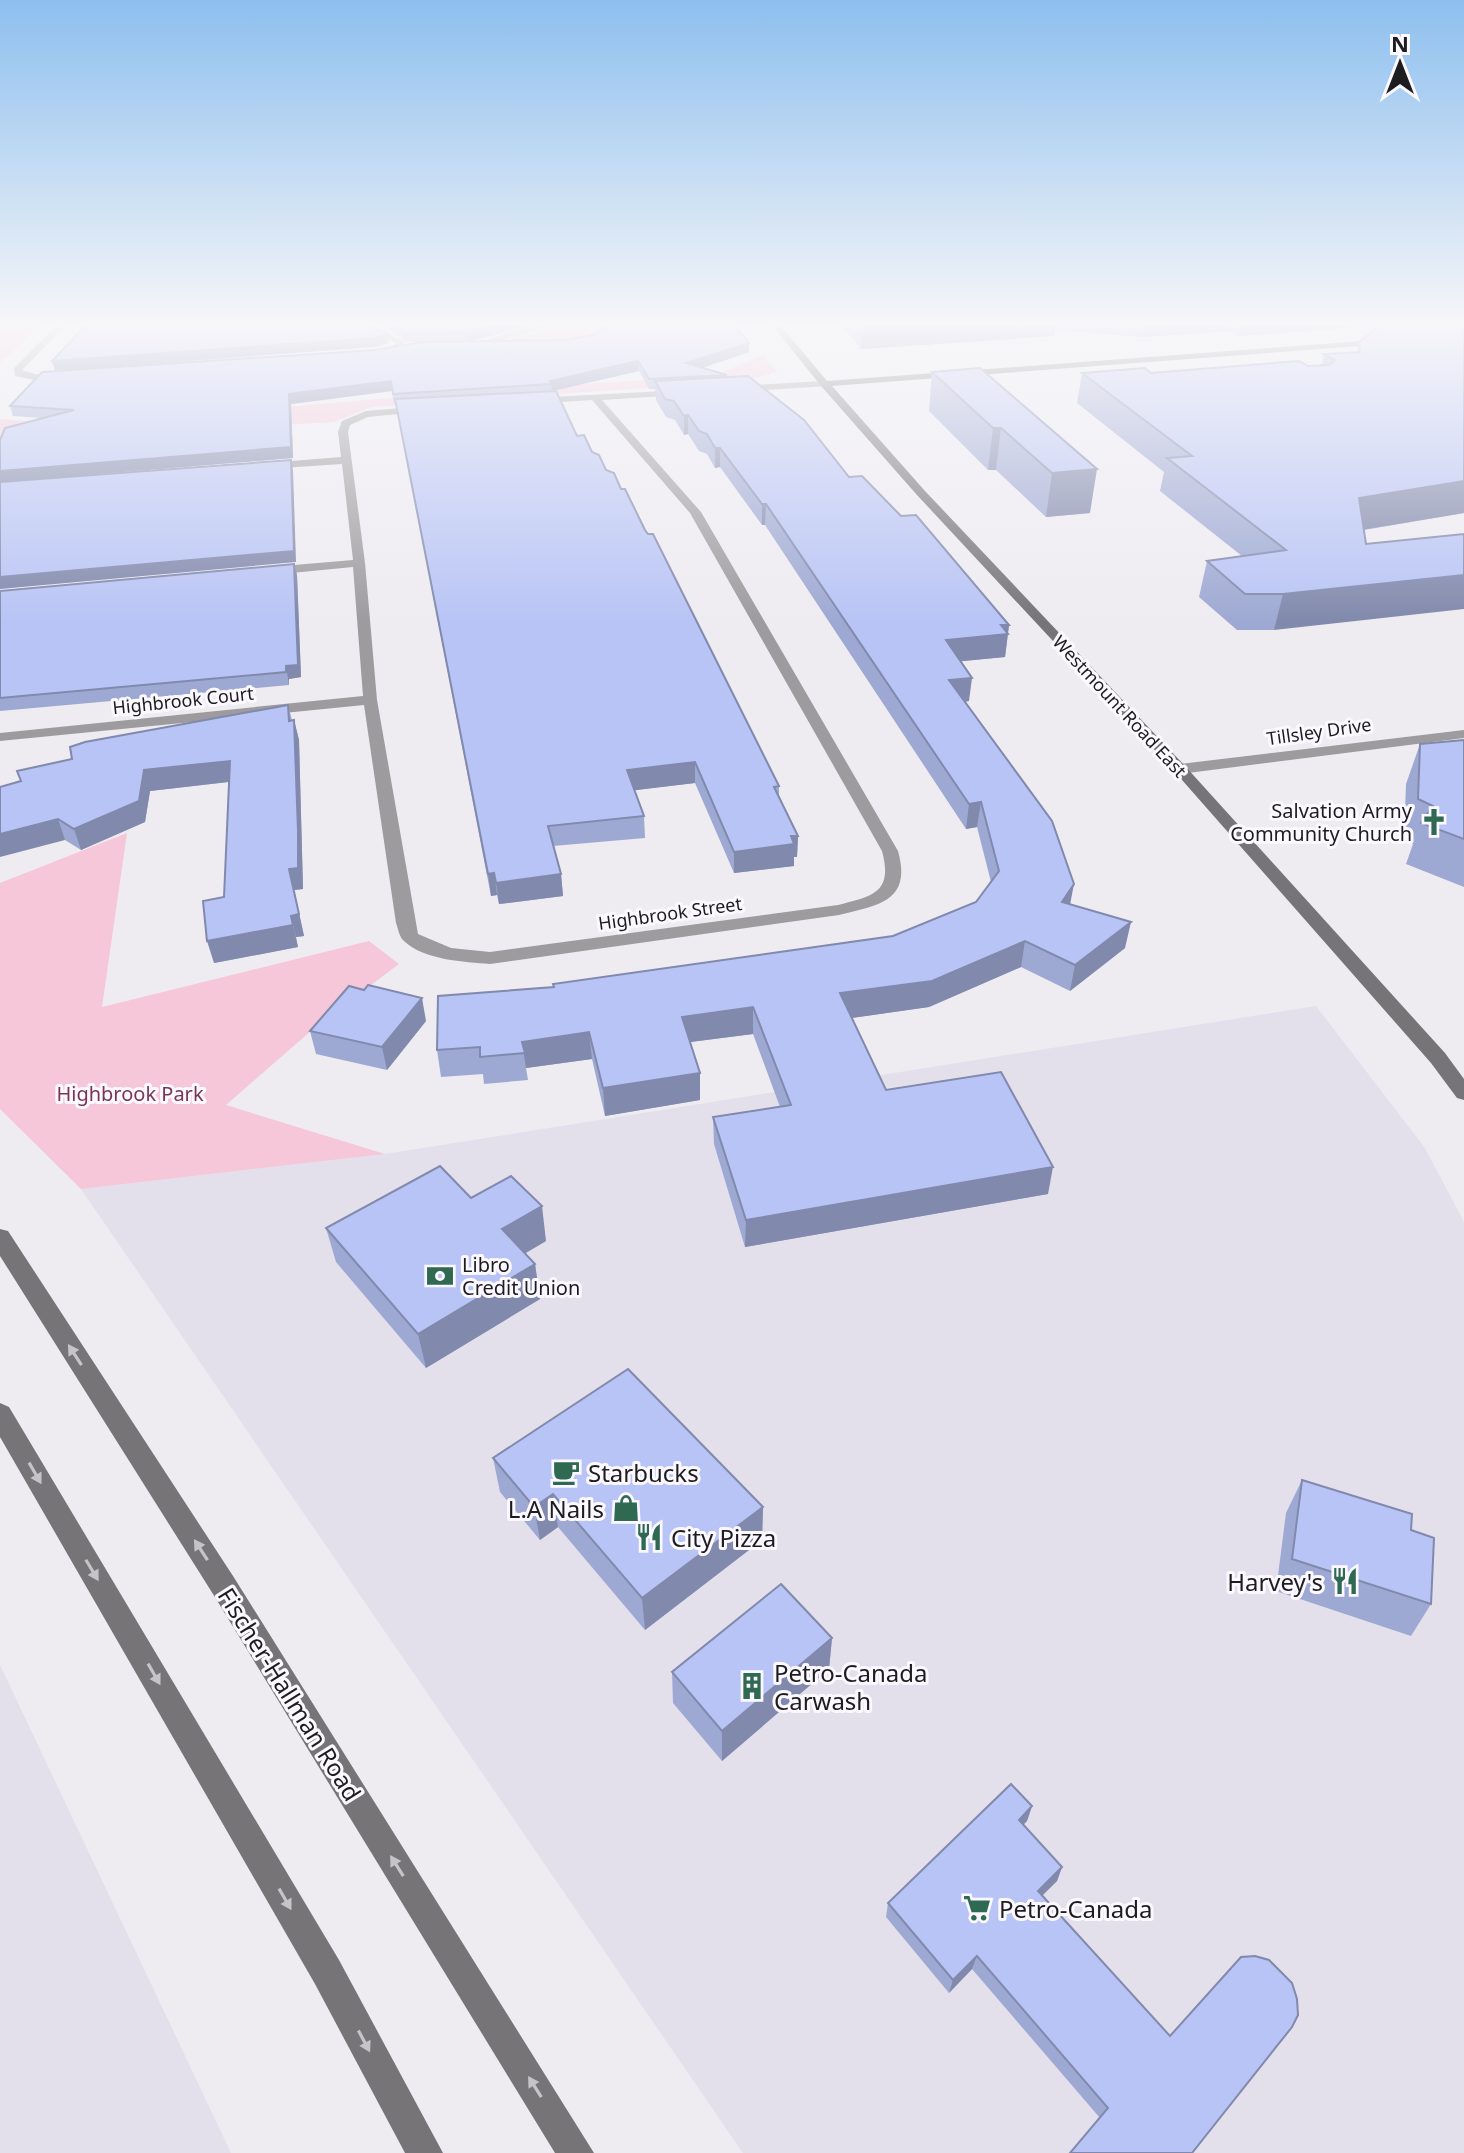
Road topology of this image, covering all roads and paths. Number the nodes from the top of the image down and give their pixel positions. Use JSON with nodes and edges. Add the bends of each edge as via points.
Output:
{"nodes":[{"id":1,"x":349,"y":421,"type":"edge"},
{"id":2,"x":615,"y":421,"type":"edge"},
{"id":3,"x":857,"y":421,"type":"edge"},
{"id":4,"x":346,"y":460,"type":"junction"},
{"id":5,"x":249,"y":468,"type":"edge"},
{"id":6,"x":359,"y":563,"type":"junction"},
{"id":7,"x":254,"y":573,"type":"edge"},
{"id":8,"x":370,"y":700,"type":"junction"},
{"id":9,"x":1464,"y":734,"type":"edge"},
{"id":10,"x":0,"y":737,"type":"edge"},
{"id":11,"x":1180,"y":769,"type":"junction"},
{"id":12,"x":1464,"y":1093,"type":"edge"},
{"id":13,"x":0,"y":1237,"type":"edge"},
{"id":14,"x":0,"y":1414,"type":"edge"},
{"id":15,"x":425,"y":2153,"type":"edge"},
{"id":16,"x":576,"y":2153,"type":"edge"}],
"edges":[{"from":1,"to":4,"type":"street","name":"Highbrook Street","via":[[343,432]]},
{"from":2,"to":8,"type":"street","name":"Highbrook Street","via":[[695,512],[890,851],[898,871],[895,884],[865,903],[824,912],[490,958],[429,948],[410,937],[405,923]]},
{"from":3,"to":11,"type":"main road","name":"Westmount Road East"},
{"from":4,"to":5,"type":"street"},
{"from":4,"to":6,"type":"street","name":"Highbrook Street"},
{"from":6,"to":7,"type":"street"},
{"from":6,"to":8,"type":"street","name":"Highbrook Street"},
{"from":8,"to":10,"type":"street","name":"Highbrook Court"},
{"from":9,"to":11,"type":"street","name":"Tillsley Drive"},
{"from":11,"to":12,"type":"main road","name":"Westmount Road East"},
{"from":16,"to":13,"type":"main road","name":"Fischer-Hallman Road","one_way":true},
{"from":14,"to":15,"type":"main road","one_way":true,"via":[[327,1972]]}]}
